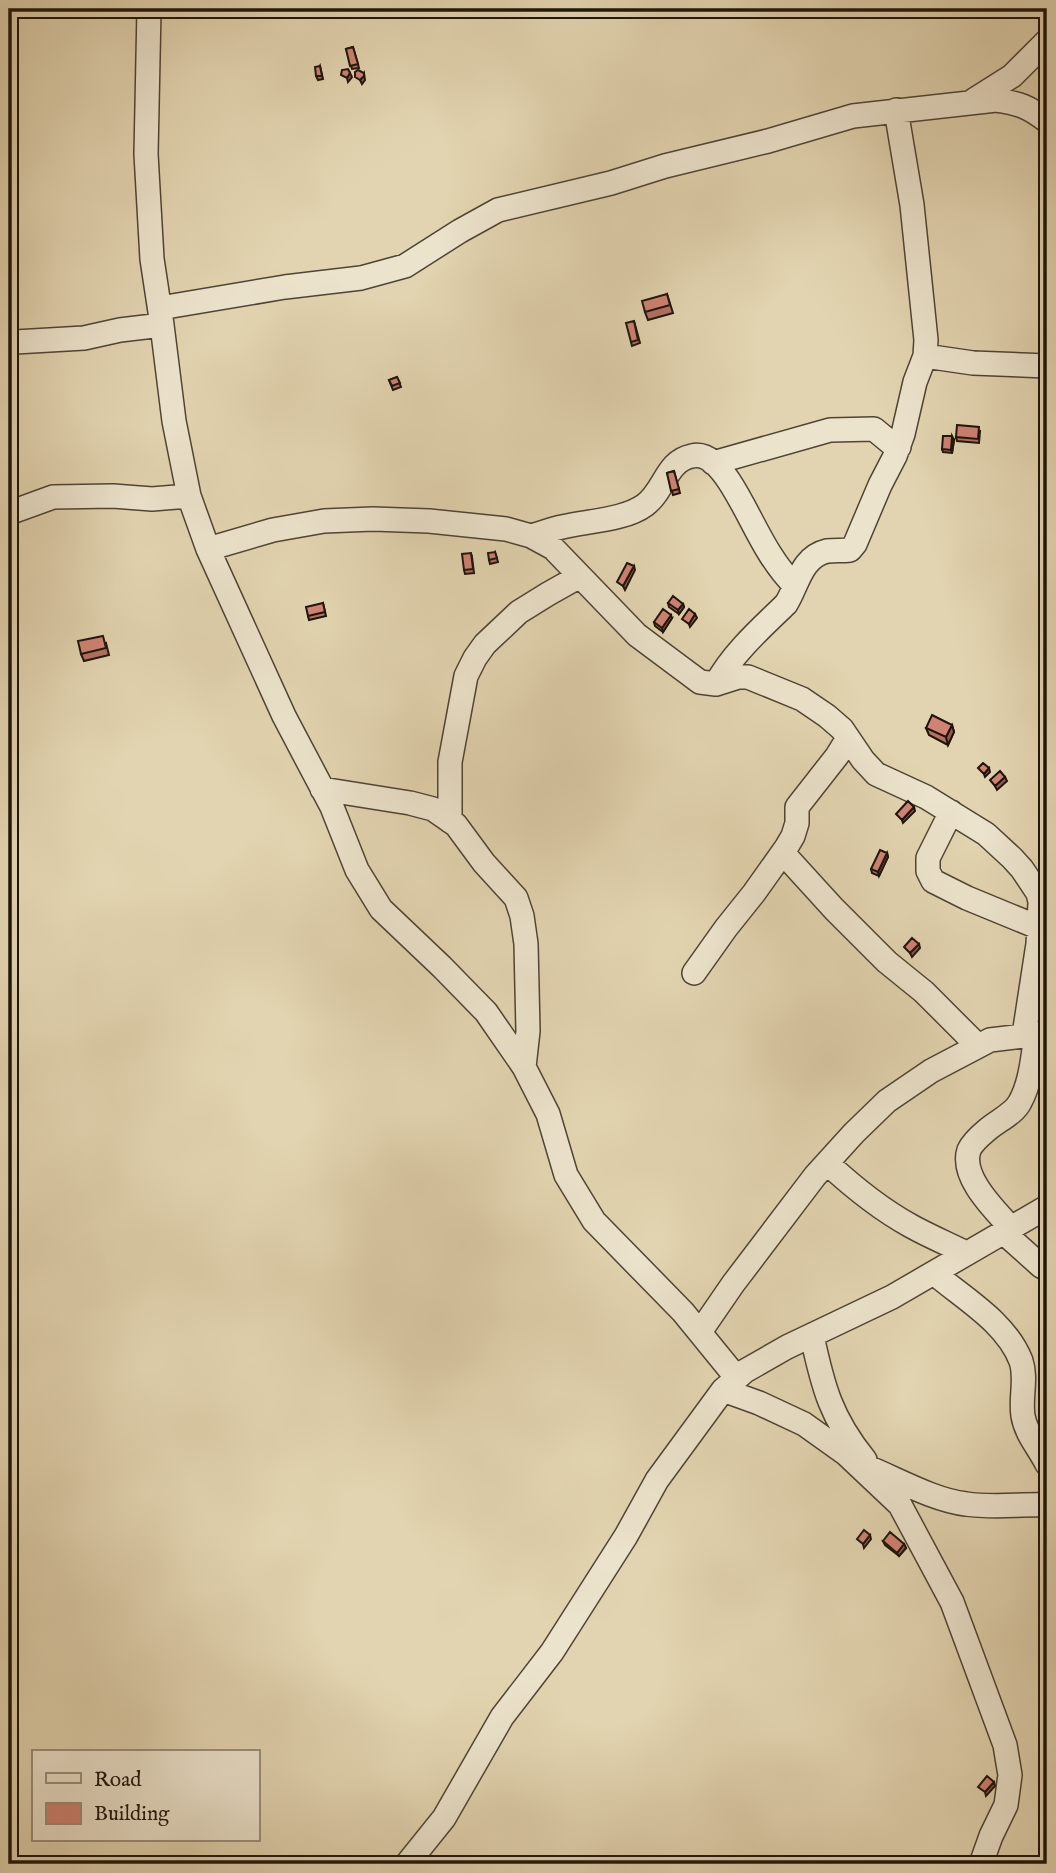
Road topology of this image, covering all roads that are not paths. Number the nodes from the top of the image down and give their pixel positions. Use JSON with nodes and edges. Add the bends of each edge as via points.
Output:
{"nodes":[{"id":1,"x":149,"y":9,"type":"edge"},
{"id":2,"x":1047,"y":41,"type":"edge"},
{"id":3,"x":970,"y":103,"type":"junction"},
{"id":4,"x":897,"y":110,"type":"junction"},
{"id":5,"x":1047,"y":121,"type":"edge"},
{"id":6,"x":161,"y":316,"type":"junction"},
{"id":7,"x":9,"y":340,"type":"edge"},
{"id":8,"x":925,"y":356,"type":"junction"},
{"id":9,"x":1047,"y":366,"type":"edge"},
{"id":10,"x":899,"y":447,"type":"junction"},
{"id":11,"x":713,"y":463,"type":"junction"},
{"id":12,"x":189,"y":496,"type":"junction"},
{"id":13,"x":9,"y":513,"type":"edge"},
{"id":14,"x":531,"y":536,"type":"junction"},
{"id":15,"x":208,"y":549,"type":"junction"},
{"id":16,"x":580,"y":576,"type":"junction"},
{"id":17,"x":795,"y":586,"type":"junction"},
{"id":18,"x":716,"y":684,"type":"junction"},
{"id":19,"x":848,"y":738,"type":"junction"},
{"id":20,"x":323,"y":789,"type":"junction"},
{"id":21,"x":951,"y":812,"type":"junction"},
{"id":22,"x":450,"y":821,"type":"junction"},
{"id":23,"x":783,"y":853,"type":"junction"},
{"id":24,"x":1042,"y":937,"type":"edge"},
{"id":25,"x":694,"y":973,"type":"dead end"},
{"id":26,"x":1036,"y":1034,"type":"edge"},
{"id":27,"x":978,"y":1046,"type":"junction"},
{"id":28,"x":524,"y":1067,"type":"junction"},
{"id":29,"x":827,"y":1163,"type":"junction"},
{"id":30,"x":1047,"y":1207,"type":"edge"},
{"id":31,"x":1007,"y":1230,"type":"junction"},
{"id":32,"x":966,"y":1253,"type":"junction"},
{"id":33,"x":1047,"y":1269,"type":"edge"},
{"id":34,"x":934,"y":1273,"type":"junction"},
{"id":35,"x":700,"y":1332,"type":"junction"},
{"id":36,"x":812,"y":1335,"type":"junction"},
{"id":37,"x":730,"y":1383,"type":"junction"},
{"id":38,"x":1047,"y":1464,"type":"edge"},
{"id":39,"x":864,"y":1466,"type":"junction"},
{"id":40,"x":1047,"y":1505,"type":"edge"},
{"id":41,"x":407,"y":1864,"type":"edge"},
{"id":42,"x":981,"y":1864,"type":"edge"}],
"edges":[{"from":1,"to":6,"type":"street","via":[[146,154],[152,259]]},
{"from":2,"to":3,"type":"street","via":[[1012,75]]},
{"from":3,"to":4,"type":"street"},
{"from":3,"to":5,"type":"street","via":[[1014,103],[1031,108]]},
{"from":4,"to":6,"type":"street","via":[[853,116],[498,210],[405,266],[362,278],[258,291]]},
{"from":4,"to":8,"type":"street","via":[[912,205]]},
{"from":6,"to":7,"type":"street","via":[[84,338]]},
{"from":6,"to":12,"type":"street"},
{"from":8,"to":9,"type":"street"},
{"from":8,"to":10,"type":"street"},
{"from":10,"to":11,"type":"street","via":[[874,429],[831,430]]},
{"from":10,"to":17,"type":"street","via":[[855,544],[850,550],[816,555]]},
{"from":11,"to":14,"type":"street","via":[[702,455],[680,459],[646,504],[632,512]]},
{"from":11,"to":17,"type":"street","via":[[729,480],[763,546]]},
{"from":12,"to":13,"type":"street","via":[[53,497]]},
{"from":12,"to":15,"type":"street"},
{"from":14,"to":15,"type":"street","via":[[506,529],[373,519],[273,530]]},
{"from":14,"to":16,"type":"street","via":[[553,548]]},
{"from":15,"to":20,"type":"street","via":[[284,716]]},
{"from":16,"to":18,"type":"street","via":[[648,643],[700,682]]},
{"from":16,"to":22,"type":"street","via":[[519,612],[474,658],[466,676],[450,762]]},
{"from":17,"to":18,"type":"street","via":[[786,604]]},
{"from":18,"to":19,"type":"street","via":[[748,677],[802,699]]},
{"from":19,"to":21,"type":"street","via":[[876,774]]},
{"from":19,"to":23,"type":"street","via":[[797,807],[797,823]]},
{"from":20,"to":22,"type":"street","via":[[410,803],[433,809]]},
{"from":20,"to":28,"type":"street","via":[[357,870],[381,909],[486,1012]]},
{"from":21,"to":24,"type":"street","via":[[986,834],[1022,869],[1038,892]]},
{"from":21,"to":24,"type":"street","via":[[928,858],[933,881]]},
{"from":22,"to":28,"type":"street","via":[[516,898],[522,916],[529,1005]]},
{"from":23,"to":25,"type":"street"},
{"from":23,"to":27,"type":"street","via":[[887,962]]},
{"from":24,"to":26,"type":"street"},
{"from":26,"to":27,"type":"street"},
{"from":26,"to":31,"type":"street","via":[[1020,1104],[969,1149],[968,1165],[975,1183]]},
{"from":27,"to":29,"type":"street","via":[[931,1070],[887,1101]]},
{"from":28,"to":35,"type":"street","via":[[548,1114],[566,1175],[594,1220]]},
{"from":29,"to":32,"type":"street","via":[[858,1192]]},
{"from":29,"to":35,"type":"street"},
{"from":30,"to":31,"type":"street"},
{"from":31,"to":32,"type":"street"},
{"from":31,"to":33,"type":"street"},
{"from":32,"to":34,"type":"street"},
{"from":34,"to":36,"type":"street"},
{"from":34,"to":38,"type":"street","via":[[1007,1336],[1021,1363],[1023,1416]]},
{"from":35,"to":37,"type":"street"},
{"from":36,"to":37,"type":"street"},
{"from":36,"to":39,"type":"street","via":[[830,1404]]},
{"from":37,"to":39,"type":"street","via":[[804,1424]]},
{"from":37,"to":41,"type":"street","via":[[657,1480],[552,1652],[502,1717],[444,1818]]},
{"from":39,"to":40,"type":"street","via":[[936,1497],[965,1504]]},
{"from":39,"to":42,"type":"street","via":[[900,1505],[952,1602],[1005,1745],[1010,1775],[1006,1805]]}]}
